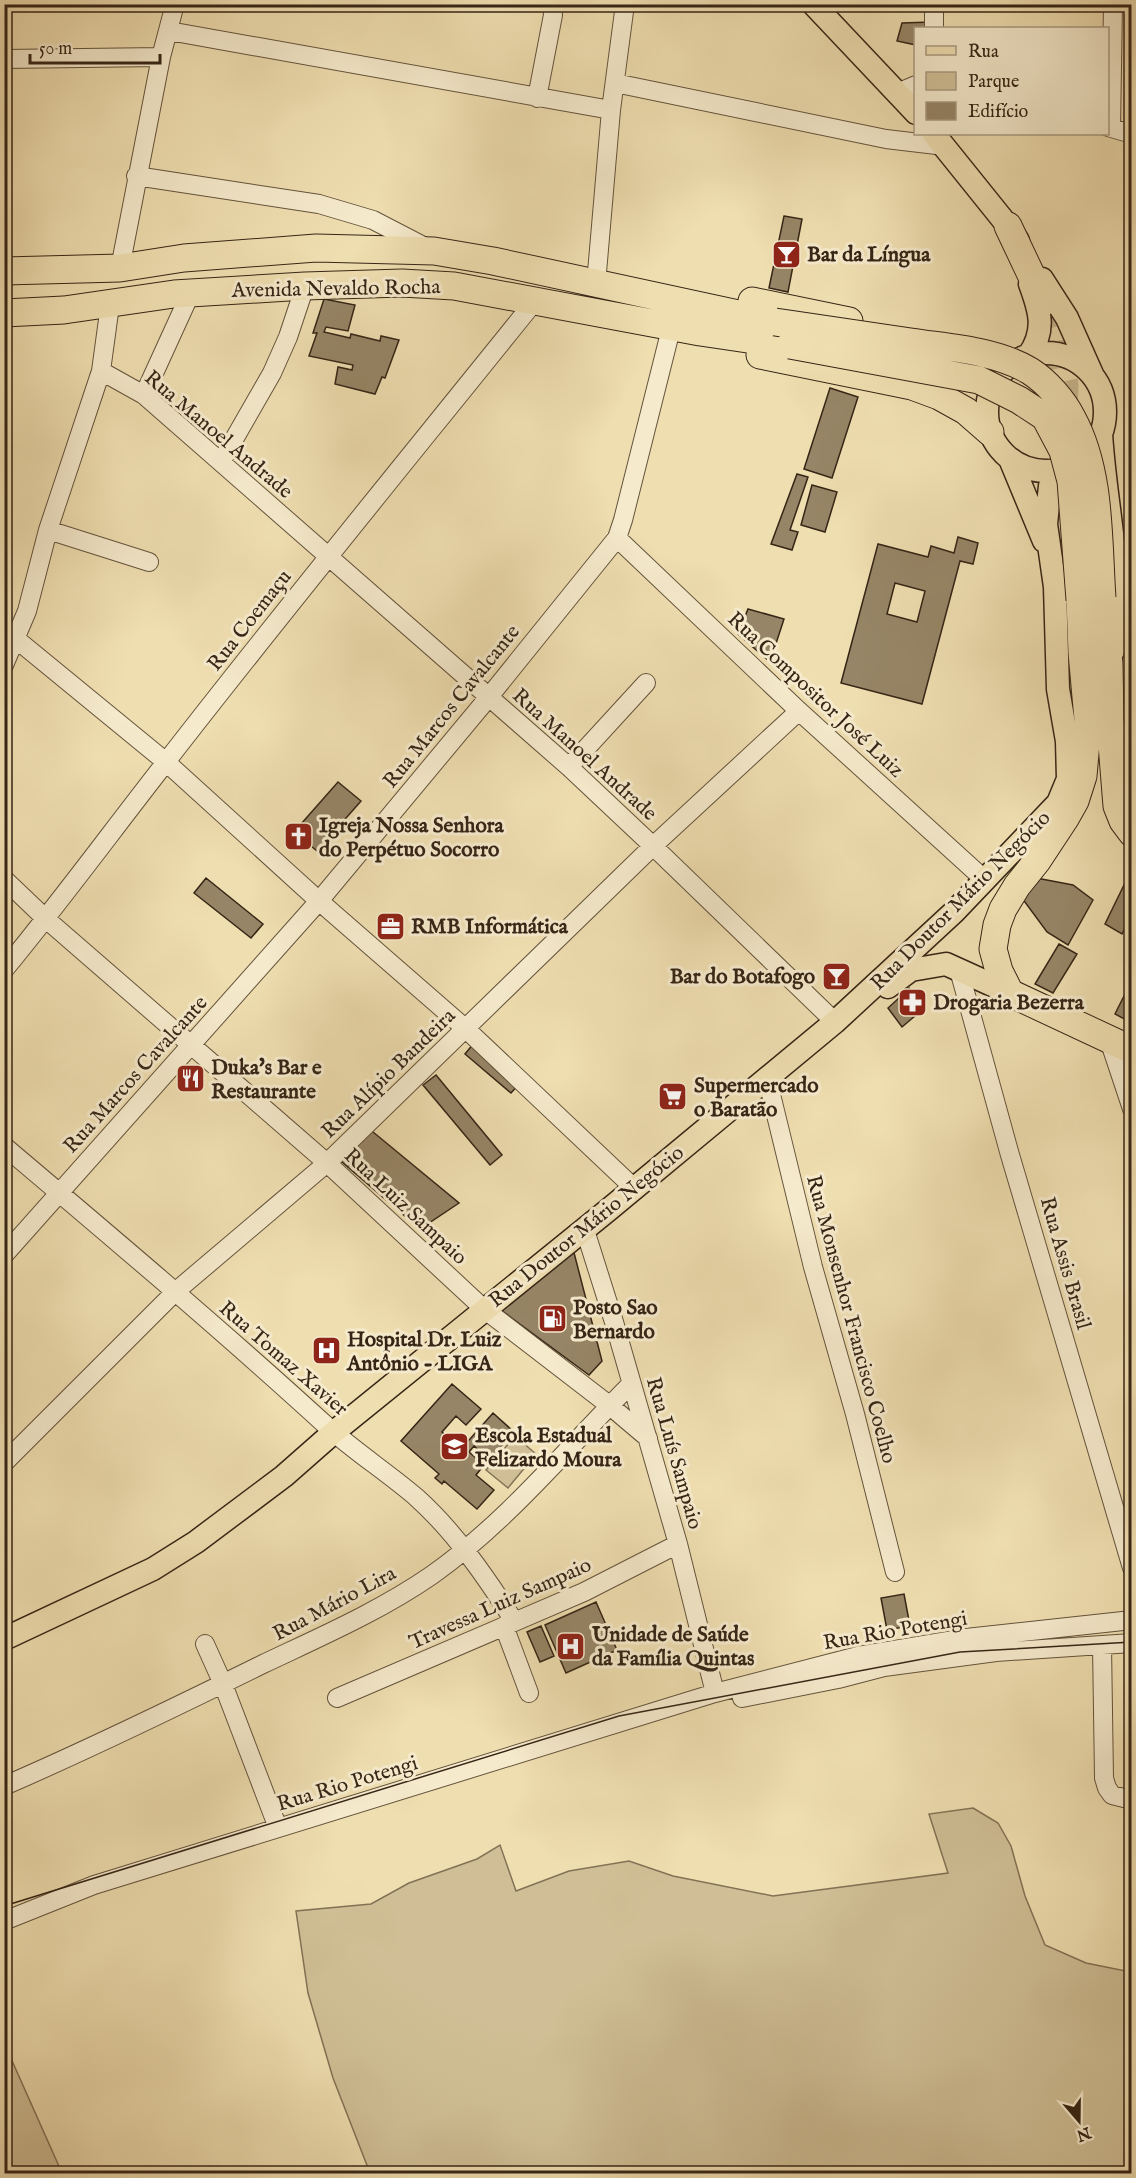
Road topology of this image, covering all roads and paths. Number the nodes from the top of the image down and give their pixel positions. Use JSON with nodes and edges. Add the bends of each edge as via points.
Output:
{"nodes":[{"id":1,"x":175,"y":4,"type":"edge"},
{"id":2,"x":552,"y":4,"type":"edge"},
{"id":3,"x":625,"y":4,"type":"edge"},
{"id":4,"x":813,"y":4,"type":"edge"},
{"id":5,"x":934,"y":4,"type":"edge"},
{"id":6,"x":1113,"y":4,"type":"edge"},
{"id":7,"x":934,"y":27,"type":"edge"},
{"id":8,"x":169,"y":31,"type":"junction"},
{"id":9,"x":161,"y":57,"type":"junction"},
{"id":10,"x":4,"y":59,"type":"edge"},
{"id":11,"x":615,"y":83,"type":"junction"},
{"id":12,"x":906,"y":89,"type":"edge"},
{"id":13,"x":537,"y":98,"type":"junction"},
{"id":14,"x":611,"y":110,"type":"junction"},
{"id":15,"x":914,"y":110,"type":"edge"},
{"id":16,"x":1109,"y":128,"type":"edge"},
{"id":17,"x":1131,"y":134,"type":"edge"},
{"id":18,"x":940,"y":140,"type":"edge"},
{"id":19,"x":136,"y":176,"type":"junction"},
{"id":20,"x":1008,"y":226,"type":"junction"},
{"id":21,"x":434,"y":251,"type":"junction"},
{"id":22,"x":120,"y":268,"type":"junction"},
{"id":23,"x":4,"y":271,"type":"edge"},
{"id":24,"x":596,"y":284,"type":"junction"},
{"id":25,"x":305,"y":286,"type":"junction"},
{"id":26,"x":191,"y":292,"type":"junction"},
{"id":27,"x":640,"y":293,"type":"junction"},
{"id":28,"x":534,"y":302,"type":"junction"},
{"id":29,"x":1044,"y":302,"type":"tunnel mouth"},
{"id":30,"x":110,"y":305,"type":"junction"},
{"id":31,"x":4,"y":313,"type":"edge"},
{"id":32,"x":672,"y":325,"type":"junction"},
{"id":33,"x":700,"y":332,"type":"junction"},
{"id":34,"x":1026,"y":356,"type":"junction"},
{"id":35,"x":101,"y":371,"type":"junction"},
{"id":36,"x":1093,"y":376,"type":"junction"},
{"id":37,"x":144,"y":395,"type":"junction"},
{"id":38,"x":990,"y":432,"type":"junction"},
{"id":39,"x":1101,"y":433,"type":"junction"},
{"id":40,"x":1010,"y":459,"type":"junction"},
{"id":41,"x":221,"y":462,"type":"junction"},
{"id":42,"x":1055,"y":470,"type":"junction"},
{"id":43,"x":48,"y":530,"type":"junction"},
{"id":44,"x":617,"y":538,"type":"junction"},
{"id":45,"x":1050,"y":553,"type":"junction"},
{"id":46,"x":328,"y":557,"type":"junction"},
{"id":47,"x":148,"y":562,"type":"dead end"},
{"id":48,"x":1091,"y":599,"type":"junction"},
{"id":49,"x":1125,"y":623,"type":"edge"},
{"id":50,"x":16,"y":639,"type":"junction"},
{"id":51,"x":1071,"y":649,"type":"dead end"},
{"id":52,"x":1109,"y":663,"type":"junction"},
{"id":53,"x":4,"y":664,"type":"edge"},
{"id":54,"x":646,"y":683,"type":"dead end"},
{"id":55,"x":488,"y":698,"type":"junction"},
{"id":56,"x":799,"y":711,"type":"junction"},
{"id":57,"x":166,"y":762,"type":"junction"},
{"id":58,"x":569,"y":767,"type":"junction"},
{"id":59,"x":1083,"y":776,"type":"junction"},
{"id":60,"x":1131,"y":833,"type":"edge"},
{"id":61,"x":653,"y":846,"type":"junction"},
{"id":62,"x":4,"y":879,"type":"edge"},
{"id":63,"x":986,"y":880,"type":"junction"},
{"id":64,"x":319,"y":901,"type":"junction"},
{"id":65,"x":46,"y":919,"type":"junction"},
{"id":66,"x":4,"y":970,"type":"edge"},
{"id":67,"x":959,"y":970,"type":"junction"},
{"id":68,"x":1010,"y":993,"type":"junction"},
{"id":69,"x":835,"y":1022,"type":"junction"},
{"id":70,"x":466,"y":1029,"type":"junction"},
{"id":71,"x":191,"y":1045,"type":"junction"},
{"id":72,"x":1120,"y":1045,"type":"edge"},
{"id":73,"x":766,"y":1078,"type":"junction"},
{"id":74,"x":1131,"y":1109,"type":"edge"},
{"id":75,"x":4,"y":1146,"type":"edge"},
{"id":76,"x":327,"y":1162,"type":"junction"},
{"id":77,"x":634,"y":1188,"type":"junction"},
{"id":78,"x":60,"y":1193,"type":"junction"},
{"id":79,"x":584,"y":1227,"type":"junction"},
{"id":80,"x":4,"y":1255,"type":"edge"},
{"id":81,"x":175,"y":1292,"type":"junction"},
{"id":82,"x":484,"y":1309,"type":"junction"},
{"id":83,"x":632,"y":1384,"type":"junction"},
{"id":84,"x":609,"y":1405,"type":"junction"},
{"id":85,"x":334,"y":1432,"type":"junction"},
{"id":86,"x":648,"y":1438,"type":"junction"},
{"id":87,"x":4,"y":1463,"type":"edge"},
{"id":88,"x":678,"y":1544,"type":"junction"},
{"id":89,"x":464,"y":1550,"type":"junction"},
{"id":90,"x":1131,"y":1568,"type":"edge"},
{"id":91,"x":895,"y":1572,"type":"dead end"},
{"id":92,"x":1131,"y":1620,"type":"edge"},
{"id":93,"x":509,"y":1624,"type":"junction"},
{"id":94,"x":4,"y":1639,"type":"edge"},
{"id":95,"x":1131,"y":1643,"type":"edge"},
{"id":96,"x":205,"y":1644,"type":"dead end"},
{"id":97,"x":1102,"y":1645,"type":"junction"},
{"id":98,"x":223,"y":1684,"type":"junction"},
{"id":99,"x":528,"y":1693,"type":"dead end"},
{"id":100,"x":715,"y":1693,"type":"junction"},
{"id":101,"x":337,"y":1698,"type":"dead end"},
{"id":102,"x":671,"y":1707,"type":"junction"},
{"id":103,"x":4,"y":1786,"type":"edge"},
{"id":104,"x":1131,"y":1800,"type":"edge"},
{"id":105,"x":278,"y":1828,"type":"junction"},
{"id":106,"x":10,"y":1915,"type":"edge"}],
"edges":[{"from":1,"to":8,"type":"street"},
{"from":2,"to":13,"type":"street"},
{"from":3,"to":11,"type":"street"},
{"from":4,"to":12,"type":"main road"},
{"from":5,"to":7,"type":"street"},
{"from":6,"to":16,"type":"street"},
{"from":8,"to":9,"type":"street"},
{"from":8,"to":13,"type":"street"},
{"from":9,"to":10,"type":"street"},
{"from":9,"to":19,"type":"street"},
{"from":11,"to":14,"type":"street"},
{"from":11,"to":18,"type":"street","via":[[886,139]]},
{"from":12,"to":15,"type":"main road"},
{"from":13,"to":14,"type":"street"},
{"from":14,"to":24,"type":"street"},
{"from":16,"to":17,"type":"street"},
{"from":18,"to":20,"type":"main road"},
{"from":19,"to":21,"type":"street","name":"Avenida Nevaldo Rocha","via":[[320,204],[373,220]]},
{"from":19,"to":22,"type":"street"},
{"from":20,"to":29,"type":"highway"},
{"from":20,"to":34,"type":"main road","via":[[1041,324],[1038,342]]},
{"from":20,"to":36,"type":"main road","via":[[1067,318]]},
{"from":21,"to":22,"type":"highway","name":"Avenida Nevaldo Rocha","via":[[316,248],[184,258]]},
{"from":21,"to":24,"type":"highway","name":"Avenida Nevaldo Rocha"},
{"from":22,"to":23,"type":"highway","name":"Avenida Nevaldo Rocha"},
{"from":24,"to":27,"type":"highway","name":"Avenida Nevaldo Rocha"},
{"from":25,"to":26,"type":"highway","name":"Avenida Nevaldo Rocha"},
{"from":25,"to":28,"type":"highway","name":"Avenida Nevaldo Rocha","via":[[454,286]]},
{"from":25,"to":41,"type":"street","via":[[272,374]]},
{"from":26,"to":30,"type":"highway","name":"Avenida Nevaldo Rocha"},
{"from":26,"to":37,"type":"street"},
{"from":27,"to":34,"type":"highway","via":[[712,292]]},
{"from":27,"to":48,"type":"highway","name":"Avenida Nevaldo Rocha","bridge":true,"via":[[775,322],[964,350],[999,357],[1030,371],[1054,392],[1073,419],[1085,450],[1096,512]]},
{"from":28,"to":32,"type":"highway","name":"Avenida Nevaldo Rocha"},
{"from":28,"to":46,"type":"street","name":"Rua Coemaçu"},
{"from":30,"to":31,"type":"highway","name":"Avenida Nevaldo Rocha"},
{"from":30,"to":35,"type":"street"},
{"from":32,"to":33,"type":"highway","name":"Avenida Nevaldo Rocha"},
{"from":32,"to":44,"type":"street","name":"Rua Marcos Cavalcante"},
{"from":33,"to":38,"type":"highway","via":[[749,352],[912,386],[966,411]]},
{"from":33,"to":48,"type":"highway","bridge":true,"via":[[979,380],[1045,417],[1063,451],[1071,481]]},
{"from":34,"to":36,"type":"main road","via":[[1052,353],[1076,361]]},
{"from":34,"to":38,"type":"main road","via":[[1007,367],[988,397],[986,415]]},
{"from":35,"to":37,"type":"street","name":"Rua Manoel Andrade"},
{"from":35,"to":43,"type":"street"},
{"from":36,"to":39,"type":"main road","via":[[1104,401]]},
{"from":37,"to":41,"type":"street","name":"Rua Manoel Andrade"},
{"from":38,"to":40,"type":"main road","via":[[998,448]]},
{"from":39,"to":42,"type":"main road","via":[[1082,459]]},
{"from":39,"to":49,"type":"main road"},
{"from":40,"to":42,"type":"main road","via":[[1039,471]]},
{"from":40,"to":45,"type":"main road","name":"Rua Doutor Mário Negócio"},
{"from":41,"to":46,"type":"street","name":"Rua Manoel Andrade"},
{"from":42,"to":45,"type":"main road","name":"Rua Doutor Mário Negócio","via":[[1046,524]]},
{"from":43,"to":47,"type":"street"},
{"from":43,"to":50,"type":"street","via":[[30,602]]},
{"from":44,"to":55,"type":"street","name":"Rua Marcos Cavalcante"},
{"from":44,"to":56,"type":"street","name":"Rua Compositor José Luiz"},
{"from":45,"to":63,"type":"main road","name":"Rua Doutor Mário Negócio","via":[[1058,689],[1068,741],[1068,779],[1058,803]]},
{"from":46,"to":55,"type":"street","name":"Rua Manoel Andrade"},
{"from":46,"to":57,"type":"street","name":"Rua Coemaçu"},
{"from":48,"to":52,"type":"highway"},
{"from":48,"to":59,"type":"highway","name":"Rua Doutor Mário Negócio","via":[[1082,652],[1088,719]]},
{"from":49,"to":52,"type":"main road"},
{"from":50,"to":53,"type":"street"},
{"from":50,"to":57,"type":"street"},
{"from":51,"to":59,"type":"highway","via":[[1075,732]]},
{"from":52,"to":60,"type":"highway","via":[[1117,806]]},
{"from":54,"to":58,"type":"street"},
{"from":55,"to":58,"type":"street","name":"Rua Manoel Andrade"},
{"from":55,"to":64,"type":"street","name":"Rua Marcos Cavalcante"},
{"from":56,"to":61,"type":"street","name":"Rua Alípio Bandeira"},
{"from":56,"to":63,"type":"street","name":"Rua Compositor José Luiz"},
{"from":57,"to":64,"type":"street"},
{"from":57,"to":65,"type":"street","name":"Rua Coemaçu"},
{"from":58,"to":61,"type":"street","name":"Rua Manoel Andrade"},
{"from":59,"to":68,"type":"highway","name":"Rua Doutor Mário Negócio","via":[[1066,817],[1017,886],[997,925],[993,949]]},
{"from":61,"to":69,"type":"street","name":"Rua Manoel Andrade"},
{"from":61,"to":70,"type":"street","name":"Rua Alípio Bandeira"},
{"from":62,"to":65,"type":"street","name":"Rua Luiz Sampaio"},
{"from":63,"to":69,"type":"main road","name":"Rua Doutor Mário Negócio"},
{"from":64,"to":70,"type":"street"},
{"from":64,"to":71,"type":"street","name":"Rua Marcos Cavalcante"},
{"from":65,"to":66,"type":"street","name":"Rua Coemaçu"},
{"from":65,"to":71,"type":"street","name":"Rua Luiz Sampaio"},
{"from":67,"to":68,"type":"main road","name":"Rua Doutor Mário Negócio"},
{"from":67,"to":69,"type":"main road","name":"Rua Doutor Mário Negócio","via":[[946,964],[910,970]]},
{"from":67,"to":90,"type":"street","name":"Rua Assis Brasil"},
{"from":68,"to":72,"type":"highway"},
{"from":69,"to":73,"type":"main road","name":"Rua Doutor Mário Negócio"},
{"from":70,"to":76,"type":"street","name":"Rua Alípio Bandeira"},
{"from":70,"to":77,"type":"street"},
{"from":71,"to":76,"type":"street","name":"Rua Luiz Sampaio"},
{"from":71,"to":78,"type":"street","name":"Rua Marcos Cavalcante"},
{"from":72,"to":74,"type":"street"},
{"from":73,"to":77,"type":"main road","name":"Rua Doutor Mário Negócio"},
{"from":73,"to":91,"type":"street","name":"Rua Monsenhor Francisco Coelho"},
{"from":75,"to":78,"type":"street","name":"Rua Tomaz Xavier"},
{"from":76,"to":81,"type":"street","name":"Rua Alípio Bandeira"},
{"from":76,"to":82,"type":"street","name":"Rua Luiz Sampaio"},
{"from":77,"to":79,"type":"main road","name":"Rua Doutor Mário Negócio"},
{"from":78,"to":80,"type":"street","name":"Rua Marcos Cavalcante"},
{"from":78,"to":81,"type":"street","name":"Rua Tomaz Xavier"},
{"from":79,"to":82,"type":"main road","name":"Rua Doutor Mário Negócio"},
{"from":79,"to":83,"type":"street","name":"Rua Luís Sampaio"},
{"from":81,"to":85,"type":"street","name":"Rua Tomaz Xavier"},
{"from":81,"to":87,"type":"street","name":"Rua Alípio Bandeira"},
{"from":82,"to":84,"type":"street","name":"Rua Luiz Sampaio"},
{"from":82,"to":85,"type":"main road","name":"Rua Doutor Mário Negócio"},
{"from":83,"to":84,"type":"street","name":"Rua Mário Lira"},
{"from":83,"to":86,"type":"street","name":"Rua Luís Sampaio"},
{"from":84,"to":86,"type":"street","name":"Rua Luiz Sampaio"},
{"from":84,"to":89,"type":"street","name":"Rua Mário Lira"},
{"from":85,"to":89,"type":"street","name":"Rua Tomaz Xavier","via":[[417,1498]]},
{"from":85,"to":94,"type":"main road","name":"Rua Doutor Mário Negócio","via":[[284,1476],[153,1569]]},
{"from":86,"to":88,"type":"street","name":"Rua Luís Sampaio"},
{"from":88,"to":93,"type":"street","name":"Travessa Luiz Sampaio","via":[[584,1592]]},
{"from":88,"to":100,"type":"street","name":"Rua Luís Sampaio"},
{"from":89,"to":93,"type":"street","name":"Rua Tomaz Xavier"},
{"from":89,"to":98,"type":"street","name":"Rua Mário Lira","via":[[400,1595]]},
{"from":92,"to":100,"type":"street","name":"Rua Rio Potengi","via":[[890,1650]]},
{"from":93,"to":99,"type":"street","name":"Rua Tomaz Xavier"},
{"from":93,"to":101,"type":"street","name":"Travessa Luiz Sampaio"},
{"from":95,"to":97,"type":"street","name":"Rua Rio Potengi"},
{"from":96,"to":98,"type":"street"},
{"from":97,"to":102,"type":"street","name":"Rua Rio Potengi","via":[[996,1652],[884,1667],[696,1707]]},
{"from":97,"to":104,"type":"street","via":[[1104,1778],[1112,1795]]},
{"from":98,"to":103,"type":"street","name":"Rua Mário Lira"},
{"from":98,"to":105,"type":"street"},
{"from":100,"to":102,"type":"street","name":"Rua Rio Potengi"},
{"from":102,"to":105,"type":"street","name":"Rua Rio Potengi"},
{"from":105,"to":106,"type":"street","name":"Rua Rio Potengi"}]}
